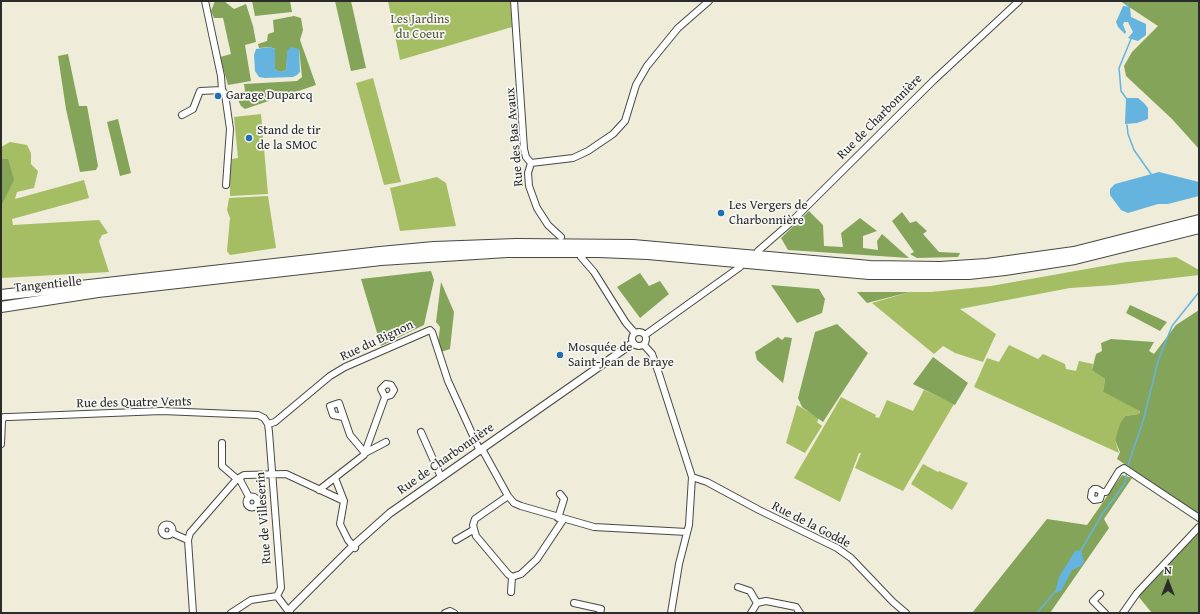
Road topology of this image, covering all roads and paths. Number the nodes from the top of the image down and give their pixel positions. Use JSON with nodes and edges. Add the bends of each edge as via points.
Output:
{"nodes":[{"id":1,"x":205,"y":1,"type":"edge"},
{"id":2,"x":514,"y":1,"type":"edge"},
{"id":3,"x":709,"y":1,"type":"edge"},
{"id":4,"x":1019,"y":1,"type":"edge"},
{"id":5,"x":222,"y":90,"type":"junction"},
{"id":6,"x":182,"y":115,"type":"dead end"},
{"id":7,"x":530,"y":163,"type":"junction"},
{"id":8,"x":226,"y":185,"type":"dead end"},
{"id":9,"x":1199,"y":220,"type":"edge"},
{"id":10,"x":1199,"y":228,"type":"edge"},
{"id":11,"x":561,"y":237,"type":"dead end"},
{"id":12,"x":758,"y":251,"type":"dead end"},
{"id":13,"x":581,"y":257,"type":"dead end"},
{"id":14,"x":740,"y":267,"type":"dead end"},
{"id":15,"x":98,"y":292,"type":"junction"},
{"id":16,"x":1,"y":294,"type":"edge"},
{"id":17,"x":1,"y":303,"type":"edge"},
{"id":18,"x":1,"y":307,"type":"edge"},
{"id":19,"x":635,"y":333,"type":"junction"},
{"id":20,"x":645,"y":335,"type":"junction"},
{"id":21,"x":633,"y":343,"type":"junction"},
{"id":22,"x":644,"y":345,"type":"junction"},
{"id":23,"x":385,"y":397,"type":"dead end"},
{"id":24,"x":343,"y":417,"type":"dead end"},
{"id":25,"x":264,"y":418,"type":"joint"},
{"id":26,"x":268,"y":424,"type":"junction"},
{"id":27,"x":420,"y":432,"type":"dead end"},
{"id":28,"x":386,"y":442,"type":"dead end"},
{"id":29,"x":222,"y":443,"type":"dead end"},
{"id":30,"x":1,"y":444,"type":"edge"},
{"id":31,"x":481,"y":450,"type":"junction"},
{"id":32,"x":365,"y":452,"type":"junction"},
{"id":33,"x":272,"y":474,"type":"junction"},
{"id":34,"x":441,"y":477,"type":"junction"},
{"id":35,"x":692,"y":477,"type":"junction"},
{"id":36,"x":238,"y":478,"type":"junction"},
{"id":37,"x":335,"y":478,"type":"junction"},
{"id":38,"x":319,"y":490,"type":"junction"},
{"id":39,"x":1102,"y":492,"type":"dead end"},
{"id":40,"x":560,"y":494,"type":"dead end"},
{"id":41,"x":508,"y":496,"type":"junction"},
{"id":42,"x":249,"y":497,"type":"dead end"},
{"id":43,"x":344,"y":501,"type":"junction"},
{"id":44,"x":1199,"y":518,"type":"edge"},
{"id":45,"x":561,"y":519,"type":"junction"},
{"id":46,"x":1199,"y":526,"type":"edge"},
{"id":47,"x":473,"y":530,"type":"junction"},
{"id":48,"x":687,"y":532,"type":"junction"},
{"id":49,"x":172,"y":533,"type":"dead end"},
{"id":50,"x":188,"y":540,"type":"junction"},
{"id":51,"x":456,"y":540,"type":"dead end"},
{"id":52,"x":354,"y":547,"type":"junction"},
{"id":53,"x":512,"y":577,"type":"junction"},
{"id":54,"x":738,"y":587,"type":"dead end"},
{"id":55,"x":511,"y":592,"type":"dead end"},
{"id":56,"x":1100,"y":594,"type":"dead end"},
{"id":57,"x":277,"y":596,"type":"junction"},
{"id":58,"x":574,"y":603,"type":"dead end"},
{"id":59,"x":757,"y":603,"type":"junction"},
{"id":60,"x":193,"y":613,"type":"edge"},
{"id":61,"x":231,"y":613,"type":"edge"},
{"id":62,"x":289,"y":613,"type":"edge"},
{"id":63,"x":445,"y":613,"type":"edge"},
{"id":64,"x":454,"y":613,"type":"edge"},
{"id":65,"x":600,"y":613,"type":"edge"},
{"id":66,"x":671,"y":613,"type":"edge"},
{"id":67,"x":751,"y":613,"type":"edge"},
{"id":68,"x":800,"y":613,"type":"edge"},
{"id":69,"x":906,"y":613,"type":"edge"},
{"id":70,"x":1105,"y":613,"type":"edge"},
{"id":71,"x":1123,"y":613,"type":"edge"}],
"edges":[{"from":1,"to":5,"type":"street","via":[[222,76]]},
{"from":2,"to":7,"type":"street","name":"Rue des Bas Avaux","via":[[524,149]]},
{"from":3,"to":7,"type":"street","via":[[678,28],[647,66],[636,86],[625,121],[612,134],[588,151],[572,158]]},
{"from":4,"to":12,"type":"street","name":"Rue de Charbonnière"},
{"from":5,"to":6,"type":"street","via":[[200,91],[195,106]]},
{"from":5,"to":8,"type":"street","via":[[225,94],[230,129]]},
{"from":7,"to":11,"type":"street","name":"Rue des Bas Avaux","via":[[529,186],[537,208],[548,225]]},
{"from":9,"to":16,"type":"highway","via":[[1074,252],[940,268],[870,266],[633,245],[516,244],[388,252]]},
{"from":10,"to":15,"type":"highway","via":[[1075,259],[969,274],[869,274],[648,254],[514,252],[381,260]]},
{"from":13,"to":19,"type":"street"},
{"from":14,"to":20,"type":"street"},
{"from":15,"to":17,"type":"highway","name":"Tangentielle"},
{"from":15,"to":18,"type":"highway"},
{"from":19,"to":20,"type":"street","via":[[642,332]]},
{"from":19,"to":21,"type":"street","via":[[632,336]]},
{"from":20,"to":22,"type":"street"},
{"from":21,"to":22,"type":"street"},
{"from":21,"to":31,"type":"street","name":"Rue de Charbonnière"},
{"from":22,"to":35,"type":"street","via":[[652,354]]},
{"from":23,"to":32,"type":"street"},
{"from":24,"to":32,"type":"street","via":[[350,435]]},
{"from":25,"to":26,"type":"street","name":"Rue de Villeserin"},
{"from":25,"to":30,"type":"street","name":"Rue des Quatre Vents","via":[[250,414],[162,411],[4,418]]},
{"from":26,"to":31,"type":"street","name":"Rue du Bignon","via":[[275,422],[330,376],[345,367],[430,330],[448,381]]},
{"from":26,"to":33,"type":"street","name":"Rue de Villeserin"},
{"from":27,"to":34,"type":"street"},
{"from":28,"to":32,"type":"street"},
{"from":29,"to":36,"type":"street","via":[[222,466]]},
{"from":31,"to":34,"type":"street","name":"Rue de Charbonnière"},
{"from":31,"to":41,"type":"street"},
{"from":32,"to":37,"type":"street"},
{"from":33,"to":36,"type":"street","via":[[244,475]]},
{"from":33,"to":38,"type":"street","via":[[286,474]]},
{"from":33,"to":57,"type":"street","name":"Rue de Villeserin","via":[[281,588]]},
{"from":34,"to":52,"type":"street","name":"Rue de Charbonnière","via":[[390,513]]},
{"from":35,"to":48,"type":"street"},
{"from":35,"to":69,"type":"street","name":"Rue de la Godde","via":[[707,482],[837,548],[851,558]]},
{"from":36,"to":42,"type":"street"},
{"from":36,"to":50,"type":"street","via":[[190,533]]},
{"from":37,"to":38,"type":"street"},
{"from":37,"to":43,"type":"street"},
{"from":38,"to":43,"type":"street"},
{"from":39,"to":44,"type":"street","via":[[1106,492],[1119,471],[1127,469]]},
{"from":40,"to":45,"type":"street","via":[[564,499]]},
{"from":41,"to":45,"type":"street","via":[[517,505]]},
{"from":41,"to":47,"type":"street","via":[[475,519]]},
{"from":43,"to":52,"type":"street","via":[[340,524]]},
{"from":45,"to":48,"type":"street","via":[[594,527]]},
{"from":45,"to":53,"type":"street","via":[[537,559],[521,574]]},
{"from":46,"to":71,"type":"street","via":[[1137,593]]},
{"from":47,"to":51,"type":"street"},
{"from":47,"to":53,"type":"street"},
{"from":48,"to":66,"type":"street"},
{"from":49,"to":50,"type":"street"},
{"from":50,"to":60,"type":"street"},
{"from":52,"to":62,"type":"street","name":"Rue de Charbonnière","via":[[290,609]]},
{"from":53,"to":55,"type":"street"},
{"from":54,"to":59,"type":"street","via":[[750,591]]},
{"from":56,"to":70,"type":"street","via":[[1094,601]]},
{"from":57,"to":61,"type":"street","via":[[251,600]]},
{"from":57,"to":62,"type":"street"},
{"from":58,"to":65,"type":"street","via":[[601,609]]},
{"from":59,"to":67,"type":"street"},
{"from":59,"to":68,"type":"street","via":[[770,601],[793,606],[798,608]]},
{"from":63,"to":64,"type":"street"}]}
